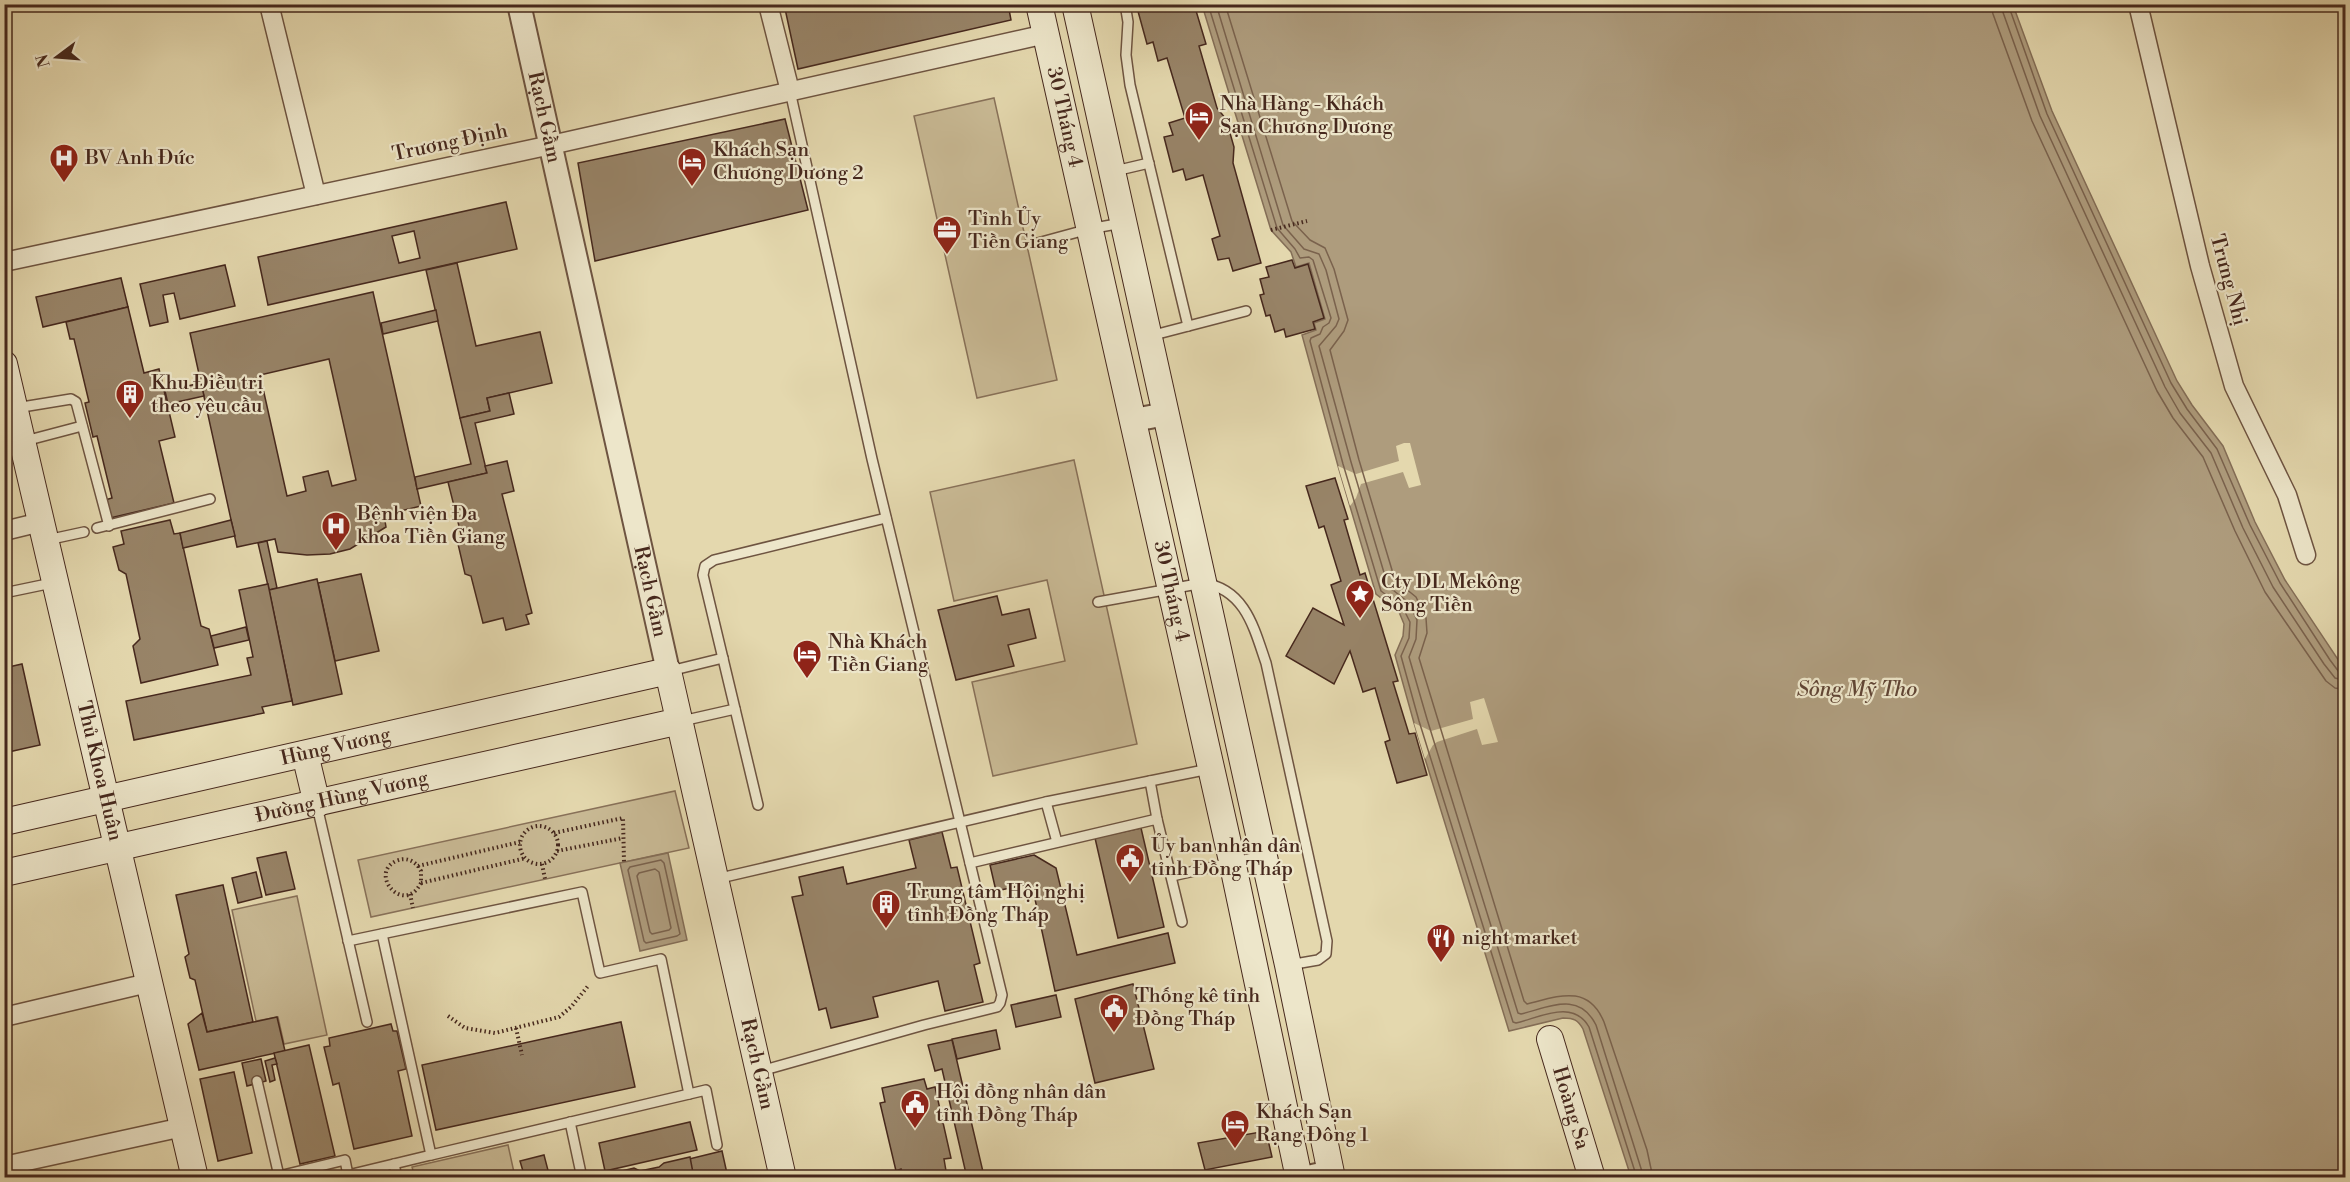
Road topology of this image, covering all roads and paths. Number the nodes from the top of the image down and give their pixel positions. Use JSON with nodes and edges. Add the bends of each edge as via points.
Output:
{"nodes":[{"id":1,"x":269,"y":4,"type":"edge"},
{"id":2,"x":519,"y":4,"type":"edge"},
{"id":3,"x":768,"y":4,"type":"edge"},
{"id":4,"x":1039,"y":4,"type":"edge"},
{"id":5,"x":1125,"y":4,"type":"edge"},
{"id":6,"x":2138,"y":4,"type":"edge"},
{"id":7,"x":1079,"y":10,"type":"edge"},
{"id":8,"x":1046,"y":34,"type":"junction"},
{"id":9,"x":790,"y":91,"type":"junction"},
{"id":10,"x":551,"y":145,"type":"junction"},
{"id":11,"x":1149,"y":163,"type":"junction"},
{"id":12,"x":1112,"y":172,"type":"junction"},
{"id":13,"x":316,"y":195,"type":"junction"},
{"id":14,"x":1307,"y":220,"type":"dead end"},
{"id":15,"x":1124,"y":222,"type":"junction"},
{"id":16,"x":1089,"y":229,"type":"junction"},
{"id":17,"x":1271,"y":230,"type":"dead end"},
{"id":18,"x":1034,"y":244,"type":"dead end"},
{"id":19,"x":4,"y":262,"type":"edge"},
{"id":20,"x":1246,"y":311,"type":"dead end"},
{"id":21,"x":1188,"y":326,"type":"junction"},
{"id":22,"x":1149,"y":336,"type":"junction"},
{"id":23,"x":4,"y":364,"type":"edge"},
{"id":24,"x":14,"y":408,"type":"junction"},
{"id":25,"x":1166,"y":414,"type":"junction"},
{"id":26,"x":1134,"y":420,"type":"junction"},
{"id":27,"x":82,"y":426,"type":"junction"},
{"id":28,"x":22,"y":441,"type":"junction"},
{"id":29,"x":210,"y":500,"type":"dead end"},
{"id":30,"x":886,"y":518,"type":"junction"},
{"id":31,"x":109,"y":526,"type":"junction"},
{"id":32,"x":97,"y":528,"type":"dead end"},
{"id":33,"x":4,"y":531,"type":"edge"},
{"id":34,"x":43,"y":532,"type":"junction"},
{"id":35,"x":84,"y":532,"type":"dead end"},
{"id":36,"x":2306,"y":555,"type":"dead end"},
{"id":37,"x":55,"y":583,"type":"junction"},
{"id":38,"x":1203,"y":583,"type":"junction"},
{"id":39,"x":1170,"y":589,"type":"junction"},
{"id":40,"x":4,"y":593,"type":"edge"},
{"id":41,"x":1098,"y":602,"type":"dead end"},
{"id":42,"x":723,"y":658,"type":"junction"},
{"id":43,"x":668,"y":671,"type":"junction"},
{"id":44,"x":735,"y":709,"type":"junction"},
{"id":45,"x":680,"y":722,"type":"junction"},
{"id":46,"x":305,"y":754,"type":"junction"},
{"id":47,"x":1211,"y":768,"type":"junction"},
{"id":48,"x":1150,"y":781,"type":"junction"},
{"id":49,"x":107,"y":798,"type":"junction"},
{"id":50,"x":1046,"y":802,"type":"junction"},
{"id":51,"x":317,"y":804,"type":"junction"},
{"id":52,"x":758,"y":805,"type":"dead end"},
{"id":53,"x":1157,"y":819,"type":"junction"},
{"id":54,"x":4,"y":822,"type":"edge"},
{"id":55,"x":961,"y":823,"type":"junction"},
{"id":56,"x":554,"y":833,"type":"junction"},
{"id":57,"x":624,"y":838,"type":"junction"},
{"id":58,"x":520,"y":842,"type":"junction"},
{"id":59,"x":1057,"y":842,"type":"junction"},
{"id":60,"x":118,"y":848,"type":"junction"},
{"id":61,"x":556,"y":851,"type":"junction"},
{"id":62,"x":1264,"y":855,"type":"junction"},
{"id":63,"x":526,"y":858,"type":"junction"},
{"id":64,"x":1232,"y":861,"type":"junction"},
{"id":65,"x":624,"y":862,"type":"dead end"},
{"id":66,"x":970,"y":862,"type":"junction"},
{"id":67,"x":542,"y":864,"type":"junction"},
{"id":68,"x":418,"y":866,"type":"junction"},
{"id":69,"x":4,"y":873,"type":"edge"},
{"id":70,"x":1172,"y":876,"type":"junction"},
{"id":71,"x":545,"y":879,"type":"dead end"},
{"id":72,"x":716,"y":879,"type":"junction"},
{"id":73,"x":421,"y":883,"type":"junction"},
{"id":74,"x":410,"y":894,"type":"junction"},
{"id":75,"x":413,"y":908,"type":"dead end"},
{"id":76,"x":1182,"y":922,"type":"dead end"},
{"id":77,"x":382,"y":934,"type":"junction"},
{"id":78,"x":348,"y":941,"type":"junction"},
{"id":79,"x":1288,"y":965,"type":"junction"},
{"id":80,"x":1255,"y":971,"type":"junction"},
{"id":81,"x":148,"y":983,"type":"junction"},
{"id":82,"x":588,"y":986,"type":"dead end"},
{"id":83,"x":448,"y":1016,"type":"dead end"},
{"id":84,"x":4,"y":1017,"type":"edge"},
{"id":85,"x":367,"y":1022,"type":"dead end"},
{"id":86,"x":516,"y":1028,"type":"dead end"},
{"id":87,"x":1550,"y":1039,"type":"dead end"},
{"id":88,"x":522,"y":1055,"type":"dead end"},
{"id":89,"x":759,"y":1072,"type":"junction"},
{"id":90,"x":257,"y":1081,"type":"dead end"},
{"id":91,"x":689,"y":1094,"type":"junction"},
{"id":92,"x":570,"y":1122,"type":"junction"},
{"id":93,"x":183,"y":1127,"type":"junction"},
{"id":94,"x":717,"y":1145,"type":"dead end"},
{"id":95,"x":431,"y":1155,"type":"junction"},
{"id":96,"x":394,"y":1164,"type":"junction"},
{"id":97,"x":4,"y":1166,"type":"edge"},
{"id":98,"x":1332,"y":1175,"type":"edge"},
{"id":99,"x":195,"y":1178,"type":"edge"},
{"id":100,"x":397,"y":1178,"type":"edge"},
{"id":101,"x":582,"y":1178,"type":"edge"},
{"id":102,"x":783,"y":1178,"type":"edge"},
{"id":103,"x":1301,"y":1178,"type":"edge"},
{"id":104,"x":1592,"y":1178,"type":"edge"}],
"edges":[{"from":1,"to":13,"type":"street"},
{"from":2,"to":10,"type":"street","name":"Rạch Gầm"},
{"from":3,"to":9,"type":"street"},
{"from":4,"to":8,"type":"main road","name":"30 Tháng 4"},
{"from":5,"to":11,"type":"lane","via":[[1129,75]]},
{"from":6,"to":36,"type":"street","name":"Trưng Nhị","via":[[2200,266],[2234,386],[2287,495]]},
{"from":7,"to":8,"type":"main road"},
{"from":7,"to":12,"type":"main road","name":"30 Tháng 4"},
{"from":8,"to":9,"type":"street","name":"Trương Định"},
{"from":8,"to":16,"type":"main road","name":"30 Tháng 4"},
{"from":9,"to":10,"type":"street","name":"Trương Định"},
{"from":9,"to":30,"type":"lane"},
{"from":10,"to":13,"type":"street","name":"Trương Định"},
{"from":10,"to":43,"type":"street","name":"Rạch Gầm"},
{"from":11,"to":12,"type":"lane"},
{"from":11,"to":21,"type":"lane"},
{"from":12,"to":15,"type":"main road","name":"30 Tháng 4"},
{"from":13,"to":19,"type":"street","name":"Trương Định"},
{"from":14,"to":17,"type":"path"},
{"from":15,"to":16,"type":"lane"},
{"from":15,"to":22,"type":"main road","name":"30 Tháng 4"},
{"from":16,"to":18,"type":"lane"},
{"from":16,"to":26,"type":"main road","name":"30 Tháng 4"},
{"from":20,"to":21,"type":"lane"},
{"from":21,"to":22,"type":"lane"},
{"from":22,"to":25,"type":"main road","name":"30 Tháng 4"},
{"from":23,"to":24,"type":"main road","name":"Thủ Khoa Huân"},
{"from":24,"to":27,"type":"lane","via":[[71,399],[76,402]]},
{"from":24,"to":28,"type":"main road","name":"Thủ Khoa Huân"},
{"from":25,"to":26,"type":"street"},
{"from":25,"to":38,"type":"main road","name":"30 Tháng 4"},
{"from":26,"to":39,"type":"main road","name":"30 Tháng 4"},
{"from":27,"to":28,"type":"lane"},
{"from":27,"to":31,"type":"lane"},
{"from":28,"to":34,"type":"main road","name":"Thủ Khoa Huân"},
{"from":29,"to":31,"type":"lane"},
{"from":30,"to":42,"type":"lane","via":[[714,560],[705,566],[703,575]]},
{"from":30,"to":55,"type":"lane"},
{"from":31,"to":32,"type":"lane"},
{"from":33,"to":34,"type":"street"},
{"from":34,"to":35,"type":"lane"},
{"from":34,"to":37,"type":"main road","name":"Thủ Khoa Huân"},
{"from":37,"to":40,"type":"lane"},
{"from":37,"to":49,"type":"main road","name":"Thủ Khoa Huân"},
{"from":38,"to":39,"type":"lane"},
{"from":38,"to":62,"type":"main road","name":"30 Tháng 4"},
{"from":38,"to":79,"type":"lane","via":[[1219,585],[1233,595],[1251,620],[1266,663],[1309,856],[1327,941],[1326,954],[1318,960]]},
{"from":39,"to":41,"type":"lane"},
{"from":39,"to":47,"type":"main road","name":"30 Tháng 4"},
{"from":42,"to":43,"type":"lane"},
{"from":42,"to":44,"type":"lane"},
{"from":43,"to":45,"type":"main road","name":"Rạch Gầm"},
{"from":43,"to":46,"type":"main road","name":"Hùng Vương"},
{"from":44,"to":45,"type":"lane"},
{"from":44,"to":52,"type":"lane"},
{"from":45,"to":51,"type":"main road","name":"Đường Hùng Vương"},
{"from":45,"to":72,"type":"main road","name":"Rạch Gầm"},
{"from":46,"to":49,"type":"main road","name":"Hùng Vương"},
{"from":46,"to":51,"type":"main road"},
{"from":47,"to":48,"type":"lane"},
{"from":47,"to":64,"type":"main road","name":"30 Tháng 4"},
{"from":48,"to":50,"type":"lane"},
{"from":48,"to":53,"type":"lane"},
{"from":49,"to":54,"type":"main road","name":"Hùng Vương"},
{"from":49,"to":60,"type":"main road","name":"Thủ Khoa Huân"},
{"from":50,"to":55,"type":"lane"},
{"from":50,"to":59,"type":"lane"},
{"from":51,"to":60,"type":"main road","name":"Đường Hùng Vương"},
{"from":51,"to":78,"type":"lane"},
{"from":53,"to":59,"type":"lane"},
{"from":53,"to":70,"type":"lane"},
{"from":55,"to":66,"type":"lane"},
{"from":55,"to":72,"type":"lane"},
{"from":56,"to":57,"type":"path","via":[[623,818]]},
{"from":56,"to":58,"type":"path","via":[[544,827],[531,827]]},
{"from":56,"to":61,"type":"path"},
{"from":57,"to":61,"type":"path"},
{"from":57,"to":65,"type":"path"},
{"from":58,"to":63,"type":"path"},
{"from":58,"to":68,"type":"path"},
{"from":59,"to":66,"type":"lane"},
{"from":60,"to":69,"type":"main road","name":"Đường Hùng Vương"},
{"from":60,"to":81,"type":"main road","name":"Thủ Khoa Huân"},
{"from":61,"to":67,"type":"path"},
{"from":62,"to":64,"type":"lane"},
{"from":62,"to":79,"type":"main road","name":"30 Tháng 4"},
{"from":63,"to":67,"type":"path"},
{"from":63,"to":73,"type":"path"},
{"from":64,"to":70,"type":"lane"},
{"from":64,"to":80,"type":"main road","name":"30 Tháng 4"},
{"from":66,"to":89,"type":"lane","via":[[1002,995],[997,1007]]},
{"from":67,"to":71,"type":"path"},
{"from":68,"to":73,"type":"path"},
{"from":68,"to":74,"type":"path","via":[[402,859],[392,864],[386,874],[392,891]]},
{"from":70,"to":76,"type":"lane"},
{"from":72,"to":89,"type":"main road","name":"Rạch Gầm"},
{"from":73,"to":74,"type":"path"},
{"from":74,"to":75,"type":"path"},
{"from":77,"to":78,"type":"lane"},
{"from":77,"to":91,"type":"lane","via":[[582,892],[600,974],[661,959]]},
{"from":77,"to":95,"type":"lane"},
{"from":78,"to":85,"type":"lane"},
{"from":79,"to":80,"type":"main road"},
{"from":79,"to":98,"type":"main road","name":"30 Tháng 4"},
{"from":80,"to":103,"type":"main road","name":"30 Tháng 4"},
{"from":81,"to":84,"type":"street"},
{"from":81,"to":93,"type":"main road","name":"Thủ Khoa Huân"},
{"from":82,"to":83,"type":"path","via":[[560,1017],[495,1033],[465,1028]]},
{"from":86,"to":88,"type":"path"},
{"from":87,"to":104,"type":"main road","name":"Hoàng Sa"},
{"from":89,"to":102,"type":"main road","name":"Rạch Gầm"},
{"from":90,"to":96,"type":"lane","via":[[279,1176],[345,1160],[348,1175]]},
{"from":91,"to":92,"type":"lane"},
{"from":91,"to":94,"type":"lane","via":[[705,1090]]},
{"from":92,"to":95,"type":"lane"},
{"from":92,"to":101,"type":"lane"},
{"from":93,"to":97,"type":"street"},
{"from":93,"to":99,"type":"main road","name":"Thủ Khoa Huân"},
{"from":95,"to":96,"type":"lane"},
{"from":96,"to":100,"type":"lane"},
{"from":98,"to":103,"type":"street"}]}
